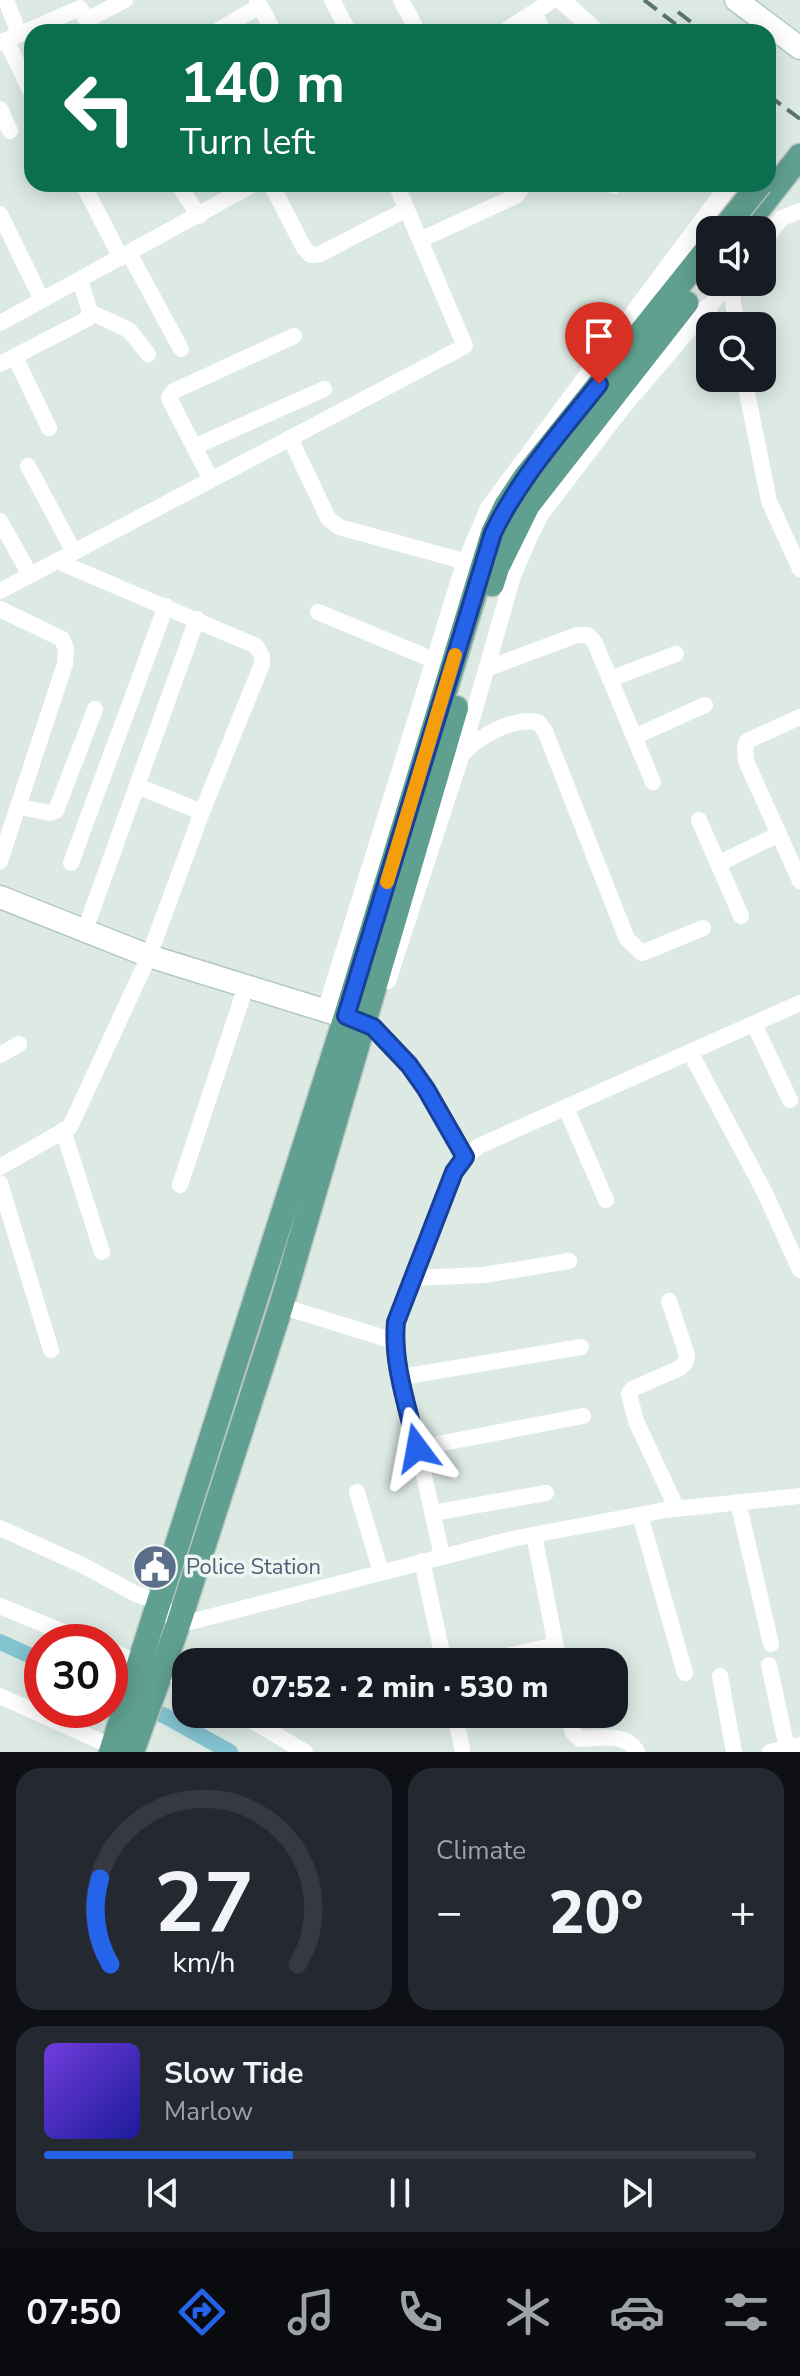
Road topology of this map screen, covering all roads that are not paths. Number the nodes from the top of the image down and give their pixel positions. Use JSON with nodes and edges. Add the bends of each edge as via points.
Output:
{"nodes":[{"id":1,"x":6,"y":0,"type":"edge"},
{"id":2,"x":125,"y":0,"type":"edge"},
{"id":3,"x":332,"y":0,"type":"edge"},
{"id":4,"x":401,"y":0,"type":"edge"},
{"id":5,"x":553,"y":0,"type":"edge"},
{"id":6,"x":561,"y":0,"type":"edge"},
{"id":7,"x":736,"y":0,"type":"edge"},
{"id":8,"x":258,"y":3,"type":"edge"},
{"id":9,"x":534,"y":12,"type":"junction"},
{"id":10,"x":84,"y":15,"type":"edge"},
{"id":11,"x":56,"y":24,"type":"edge"},
{"id":12,"x":227,"y":24,"type":"edge"},
{"id":13,"x":270,"y":24,"type":"edge"},
{"id":14,"x":345,"y":24,"type":"edge"},
{"id":15,"x":414,"y":24,"type":"edge"},
{"id":16,"x":515,"y":24,"type":"edge"},
{"id":17,"x":540,"y":24,"type":"edge"},
{"id":18,"x":588,"y":24,"type":"edge"},
{"id":19,"x":768,"y":24,"type":"edge"},
{"id":20,"x":776,"y":30,"type":"edge"},
{"id":21,"x":8,"y":39,"type":"edge"},
{"id":22,"x":800,"y":48,"type":"edge"},
{"id":23,"x":24,"y":76,"type":"edge"},
{"id":24,"x":0,"y":109,"type":"edge"},
{"id":25,"x":10,"y":131,"type":"dead end"},
{"id":26,"x":800,"y":134,"type":"edge"},
{"id":27,"x":800,"y":156,"type":"edge"},
{"id":28,"x":776,"y":164,"type":"edge"},
{"id":29,"x":776,"y":187,"type":"edge"},
{"id":30,"x":88,"y":192,"type":"edge"},
{"id":31,"x":183,"y":192,"type":"edge"},
{"id":32,"x":240,"y":192,"type":"edge"},
{"id":33,"x":275,"y":192,"type":"edge"},
{"id":34,"x":400,"y":192,"type":"edge"},
{"id":35,"x":519,"y":192,"type":"edge"},
{"id":36,"x":725,"y":192,"type":"edge"},
{"id":37,"x":754,"y":192,"type":"edge"},
{"id":38,"x":772,"y":192,"type":"edge"},
{"id":39,"x":407,"y":209,"type":"junction"},
{"id":40,"x":800,"y":211,"type":"edge"},
{"id":41,"x":0,"y":214,"type":"edge"},
{"id":42,"x":199,"y":216,"type":"junction"},
{"id":43,"x":724,"y":216,"type":"edge"},
{"id":44,"x":734,"y":216,"type":"edge"},
{"id":45,"x":753,"y":216,"type":"edge"},
{"id":46,"x":776,"y":226,"type":"edge"},
{"id":47,"x":420,"y":240,"type":"junction"},
{"id":48,"x":125,"y":256,"type":"junction"},
{"id":49,"x":696,"y":264,"type":"edge"},
{"id":50,"x":80,"y":280,"type":"junction"},
{"id":51,"x":696,"y":289,"type":"edge"},
{"id":52,"x":717,"y":296,"type":"edge"},
{"id":53,"x":42,"y":300,"type":"junction"},
{"id":54,"x":706,"y":307,"type":"junction"},
{"id":55,"x":90,"y":312,"type":"junction"},
{"id":56,"x":709,"y":312,"type":"edge"},
{"id":57,"x":0,"y":323,"type":"edge"},
{"id":58,"x":294,"y":336,"type":"dead end"},
{"id":59,"x":181,"y":349,"type":"dead end"},
{"id":60,"x":148,"y":354,"type":"dead end"},
{"id":61,"x":7,"y":360,"type":"edge"},
{"id":62,"x":324,"y":389,"type":"dead end"},
{"id":63,"x":747,"y":392,"type":"edge"},
{"id":64,"x":49,"y":428,"type":"dead end"},
{"id":65,"x":290,"y":438,"type":"junction"},
{"id":66,"x":194,"y":447,"type":"junction"},
{"id":67,"x":28,"y":466,"type":"dead end"},
{"id":68,"x":211,"y":480,"type":"junction"},
{"id":69,"x":0,"y":521,"type":"edge"},
{"id":70,"x":74,"y":552,"type":"junction"},
{"id":71,"x":57,"y":561,"type":"junction"},
{"id":72,"x":467,"y":562,"type":"junction"},
{"id":73,"x":800,"y":569,"type":"edge"},
{"id":74,"x":30,"y":575,"type":"junction"},
{"id":75,"x":0,"y":591,"type":"edge"},
{"id":76,"x":166,"y":606,"type":"junction"},
{"id":77,"x":0,"y":609,"type":"edge"},
{"id":78,"x":318,"y":612,"type":"dead end"},
{"id":79,"x":197,"y":619,"type":"junction"},
{"id":80,"x":676,"y":654,"type":"dead end"},
{"id":81,"x":436,"y":661,"type":"junction"},
{"id":82,"x":486,"y":669,"type":"junction"},
{"id":83,"x":610,"y":679,"type":"junction"},
{"id":84,"x":705,"y":705,"type":"dead end"},
{"id":85,"x":95,"y":709,"type":"dead end"},
{"id":86,"x":800,"y":717,"type":"edge"},
{"id":87,"x":634,"y":737,"type":"junction"},
{"id":88,"x":462,"y":754,"type":"junction"},
{"id":89,"x":653,"y":782,"type":"dead end"},
{"id":90,"x":137,"y":786,"type":"junction"},
{"id":91,"x":20,"y":807,"type":"junction"},
{"id":92,"x":202,"y":812,"type":"junction"},
{"id":93,"x":699,"y":820,"type":"dead end"},
{"id":94,"x":779,"y":834,"type":"junction"},
{"id":95,"x":0,"y":861,"type":"edge"},
{"id":96,"x":71,"y":863,"type":"dead end"},
{"id":97,"x":718,"y":864,"type":"junction"},
{"id":98,"x":800,"y":881,"type":"edge"},
{"id":99,"x":0,"y":897,"type":"edge"},
{"id":100,"x":741,"y":916,"type":"dead end"},
{"id":101,"x":703,"y":928,"type":"dead end"},
{"id":102,"x":85,"y":930,"type":"junction"},
{"id":103,"x":149,"y":956,"type":"junction"},
{"id":104,"x":246,"y":986,"type":"junction"},
{"id":105,"x":366,"y":988,"type":"junction"},
{"id":106,"x":800,"y":1003,"type":"edge"},
{"id":107,"x":353,"y":1019,"type":"junction"},
{"id":108,"x":754,"y":1024,"type":"junction"},
{"id":109,"x":19,"y":1044,"type":"dead end"},
{"id":110,"x":690,"y":1052,"type":"junction"},
{"id":111,"x":0,"y":1055,"type":"edge"},
{"id":112,"x":790,"y":1100,"type":"dead end"},
{"id":113,"x":566,"y":1108,"type":"junction"},
{"id":114,"x":63,"y":1130,"type":"junction"},
{"id":115,"x":465,"y":1157,"type":"junction"},
{"id":116,"x":0,"y":1167,"type":"edge"},
{"id":117,"x":0,"y":1183,"type":"edge"},
{"id":118,"x":180,"y":1185,"type":"dead end"},
{"id":119,"x":606,"y":1200,"type":"dead end"},
{"id":120,"x":102,"y":1252,"type":"dead end"},
{"id":121,"x":569,"y":1261,"type":"dead end"},
{"id":122,"x":800,"y":1270,"type":"edge"},
{"id":123,"x":413,"y":1278,"type":"junction"},
{"id":124,"x":669,"y":1301,"type":"dead end"},
{"id":125,"x":281,"y":1306,"type":"junction"},
{"id":126,"x":394,"y":1341,"type":"junction"},
{"id":127,"x":581,"y":1347,"type":"dead end"},
{"id":128,"x":51,"y":1350,"type":"dead end"},
{"id":129,"x":401,"y":1377,"type":"junction"},
{"id":130,"x":583,"y":1416,"type":"dead end"},
{"id":131,"x":417,"y":1448,"type":"junction"},
{"id":132,"x":357,"y":1492,"type":"dead end"},
{"id":133,"x":546,"y":1493,"type":"dead end"},
{"id":134,"x":800,"y":1496,"type":"edge"},
{"id":135,"x":738,"y":1502,"type":"junction"},
{"id":136,"x":677,"y":1509,"type":"junction"},
{"id":137,"x":432,"y":1513,"type":"junction"},
{"id":138,"x":640,"y":1515,"type":"junction"},
{"id":139,"x":0,"y":1528,"type":"edge"},
{"id":140,"x":534,"y":1535,"type":"junction"},
{"id":141,"x":442,"y":1556,"type":"junction"},
{"id":142,"x":422,"y":1561,"type":"junction"},
{"id":143,"x":381,"y":1572,"type":"junction"},
{"id":144,"x":159,"y":1602,"type":"junction"},
{"id":145,"x":0,"y":1606,"type":"edge"},
{"id":146,"x":44,"y":1624,"type":"edge"},
{"id":147,"x":178,"y":1625,"type":"junction"},
{"id":148,"x":771,"y":1644,"type":"dead end"},
{"id":149,"x":441,"y":1648,"type":"edge"},
{"id":150,"x":556,"y":1648,"type":"edge"},
{"id":151,"x":128,"y":1657,"type":"edge"},
{"id":152,"x":769,"y":1665,"type":"dead end"},
{"id":153,"x":152,"y":1666,"type":"junction"},
{"id":154,"x":685,"y":1673,"type":"dead end"},
{"id":155,"x":172,"y":1675,"type":"edge"},
{"id":156,"x":720,"y":1676,"type":"dead end"},
{"id":157,"x":0,"y":1696,"type":"edge"},
{"id":158,"x":265,"y":1728,"type":"edge"},
{"id":159,"x":458,"y":1728,"type":"edge"},
{"id":160,"x":572,"y":1728,"type":"edge"},
{"id":161,"x":794,"y":1746,"type":"edge"},
{"id":162,"x":121,"y":1747,"type":"edge"},
{"id":163,"x":462,"y":1748,"type":"dead end"},
{"id":164,"x":305,"y":1752,"type":"edge"},
{"id":165,"x":637,"y":1752,"type":"edge"},
{"id":166,"x":734,"y":1752,"type":"edge"},
{"id":167,"x":770,"y":1752,"type":"edge"}],
"edges":[{"from":1,"to":21,"type":"street"},
{"from":2,"to":10,"type":"street"},
{"from":3,"to":14,"type":"street"},
{"from":4,"to":15,"type":"street"},
{"from":5,"to":9,"type":"street"},
{"from":6,"to":18,"type":"street"},
{"from":7,"to":19,"type":"main road"},
{"from":8,"to":12,"type":"street"},
{"from":8,"to":13,"type":"street"},
{"from":9,"to":16,"type":"street"},
{"from":9,"to":17,"type":"street"},
{"from":10,"to":11,"type":"street"},
{"from":20,"to":22,"type":"main road"},
{"from":21,"to":23,"type":"street"},
{"from":24,"to":25,"type":"street"},
{"from":26,"to":28,"type":"main road"},
{"from":27,"to":29,"type":"main road"},
{"from":30,"to":48,"type":"street"},
{"from":31,"to":42,"type":"street"},
{"from":32,"to":42,"type":"street"},
{"from":33,"to":39,"type":"street","via":[[311,255]]},
{"from":34,"to":39,"type":"street"},
{"from":35,"to":47,"type":"street"},
{"from":36,"to":43,"type":"street"},
{"from":36,"to":72,"type":"street","via":[[489,508]]},
{"from":37,"to":44,"type":"main road","bridge":true},
{"from":38,"to":45,"type":"main road"},
{"from":39,"to":47,"type":"street"},
{"from":40,"to":46,"type":"street"},
{"from":41,"to":53,"type":"street"},
{"from":42,"to":48,"type":"street"},
{"from":47,"to":65,"type":"street","via":[[465,346]]},
{"from":48,"to":50,"type":"street"},
{"from":48,"to":59,"type":"street"},
{"from":49,"to":105,"type":"main road","via":[[506,506],[482,565]]},
{"from":50,"to":53,"type":"street"},
{"from":50,"to":55,"type":"street"},
{"from":51,"to":105,"type":"main road","via":[[528,505],[497,568]]},
{"from":52,"to":54,"type":"street"},
{"from":53,"to":57,"type":"street"},
{"from":54,"to":56,"type":"street"},
{"from":54,"to":82,"type":"street","via":[[540,516],[513,576]]},
{"from":55,"to":60,"type":"street","via":[[129,330]]},
{"from":55,"to":61,"type":"street","via":[[80,324]]},
{"from":58,"to":66,"type":"street","via":[[174,391],[169,398]]},
{"from":61,"to":64,"type":"street"},
{"from":62,"to":66,"type":"street"},
{"from":63,"to":73,"type":"street","via":[[769,501]]},
{"from":65,"to":68,"type":"street"},
{"from":65,"to":72,"type":"street","via":[[328,518],[339,527]]},
{"from":66,"to":68,"type":"street"},
{"from":67,"to":70,"type":"street"},
{"from":68,"to":70,"type":"street"},
{"from":69,"to":74,"type":"street"},
{"from":70,"to":71,"type":"street"},
{"from":71,"to":74,"type":"street"},
{"from":71,"to":76,"type":"street"},
{"from":72,"to":81,"type":"street"},
{"from":74,"to":75,"type":"street"},
{"from":76,"to":79,"type":"street"},
{"from":76,"to":96,"type":"street"},
{"from":77,"to":91,"type":"street","via":[[62,639],[66,649]]},
{"from":78,"to":81,"type":"street"},
{"from":79,"to":90,"type":"street"},
{"from":79,"to":92,"type":"street","via":[[256,646],[262,656]]},
{"from":80,"to":83,"type":"street"},
{"from":81,"to":107,"type":"street"},
{"from":82,"to":83,"type":"street","via":[[588,635]]},
{"from":82,"to":88,"type":"street"},
{"from":83,"to":87,"type":"street"},
{"from":84,"to":87,"type":"street"},
{"from":85,"to":91,"type":"street","via":[[56,811]]},
{"from":86,"to":94,"type":"street","via":[[747,741],[745,749]]},
{"from":87,"to":89,"type":"street"},
{"from":88,"to":101,"type":"street","via":[[493,731],[527,720],[538,722],[627,939],[642,953]]},
{"from":88,"to":107,"type":"street"},
{"from":90,"to":92,"type":"street"},
{"from":90,"to":102,"type":"street"},
{"from":91,"to":95,"type":"street"},
{"from":92,"to":103,"type":"street"},
{"from":93,"to":97,"type":"street"},
{"from":94,"to":97,"type":"street"},
{"from":94,"to":98,"type":"street"},
{"from":97,"to":100,"type":"street"},
{"from":99,"to":102,"type":"main road"},
{"from":102,"to":103,"type":"main road"},
{"from":103,"to":104,"type":"main road"},
{"from":103,"to":114,"type":"street","via":[[70,1127]]},
{"from":104,"to":107,"type":"main road"},
{"from":104,"to":118,"type":"street"},
{"from":105,"to":107,"type":"main road"},
{"from":106,"to":108,"type":"street"},
{"from":107,"to":115,"type":"street","via":[[409,1065]]},
{"from":107,"to":125,"type":"main road"},
{"from":107,"to":144,"type":"main road"},
{"from":108,"to":110,"type":"street"},
{"from":108,"to":112,"type":"street"},
{"from":109,"to":111,"type":"street"},
{"from":110,"to":113,"type":"street"},
{"from":110,"to":122,"type":"street"},
{"from":113,"to":115,"type":"street"},
{"from":113,"to":119,"type":"street"},
{"from":114,"to":116,"type":"street"},
{"from":114,"to":120,"type":"street"},
{"from":115,"to":123,"type":"street","via":[[454,1172]]},
{"from":117,"to":128,"type":"street"},
{"from":121,"to":123,"type":"street","via":[[484,1275]]},
{"from":123,"to":126,"type":"street"},
{"from":124,"to":136,"type":"street","via":[[685,1363],[629,1394]]},
{"from":125,"to":126,"type":"street"},
{"from":125,"to":147,"type":"main road"},
{"from":126,"to":129,"type":"street"},
{"from":127,"to":129,"type":"street"},
{"from":129,"to":131,"type":"street"},
{"from":130,"to":131,"type":"street"},
{"from":131,"to":137,"type":"street"},
{"from":132,"to":143,"type":"street"},
{"from":133,"to":137,"type":"street"},
{"from":134,"to":135,"type":"street"},
{"from":135,"to":136,"type":"street"},
{"from":135,"to":148,"type":"street"},
{"from":136,"to":138,"type":"street"},
{"from":137,"to":141,"type":"street"},
{"from":138,"to":140,"type":"street"},
{"from":138,"to":154,"type":"street"},
{"from":139,"to":144,"type":"street"},
{"from":140,"to":141,"type":"street"},
{"from":140,"to":150,"type":"street"},
{"from":141,"to":142,"type":"street"},
{"from":142,"to":143,"type":"street"},
{"from":142,"to":149,"type":"street"},
{"from":143,"to":147,"type":"street"},
{"from":144,"to":147,"type":"street"},
{"from":144,"to":153,"type":"main road"},
{"from":145,"to":146,"type":"street"},
{"from":147,"to":153,"type":"main road"},
{"from":151,"to":153,"type":"street"},
{"from":152,"to":161,"type":"street"},
{"from":153,"to":155,"type":"street"},
{"from":153,"to":162,"type":"main road"},
{"from":156,"to":166,"type":"street"},
{"from":157,"to":162,"type":"street"},
{"from":158,"to":164,"type":"street"},
{"from":159,"to":163,"type":"street"},
{"from":160,"to":165,"type":"street","via":[[580,1739],[619,1738],[632,1743]]},
{"from":161,"to":167,"type":"street"}]}
